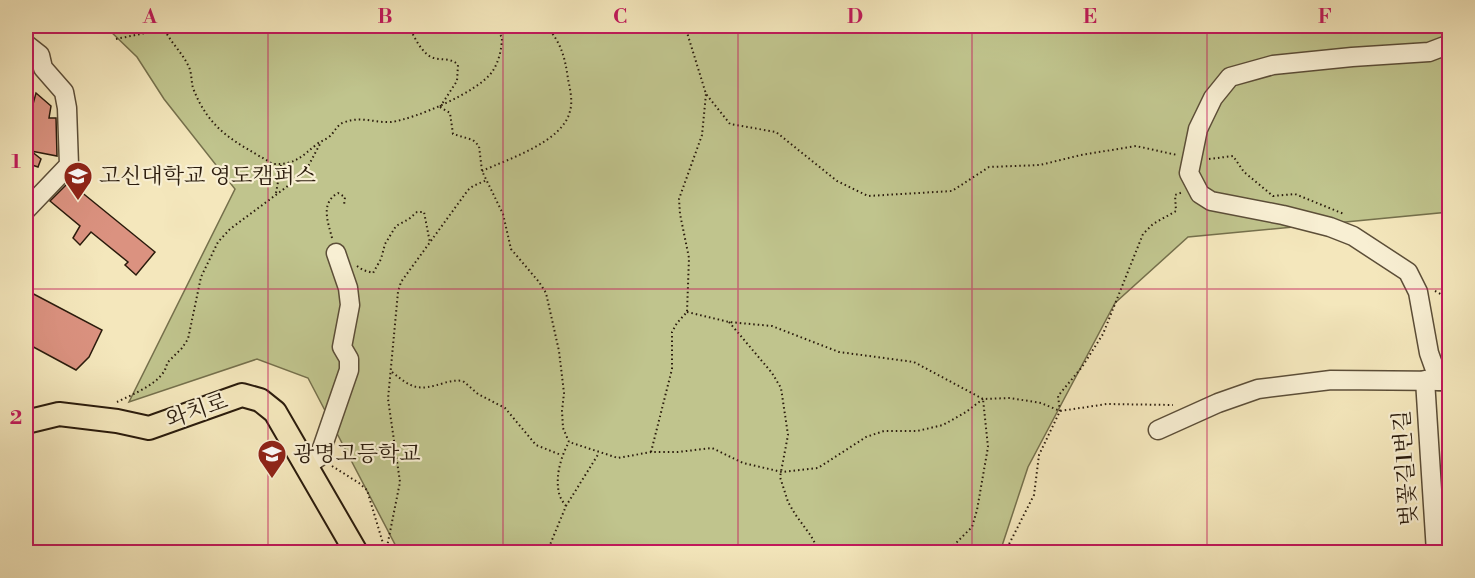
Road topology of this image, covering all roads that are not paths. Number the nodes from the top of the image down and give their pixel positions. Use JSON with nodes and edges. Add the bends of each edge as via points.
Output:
{"nodes":[{"id":1,"x":26,"y":44,"type":"edge"},
{"id":2,"x":1449,"y":44,"type":"edge"},
{"id":3,"x":26,"y":210,"type":"edge"},
{"id":4,"x":336,"y":253,"type":"road end"},
{"id":5,"x":1438,"y":380,"type":"edge"},
{"id":6,"x":26,"y":422,"type":"edge"},
{"id":7,"x":1158,"y":430,"type":"dead end"},
{"id":8,"x":312,"y":462,"type":"junction"},
{"id":9,"x":356,"y":552,"type":"edge"},
{"id":10,"x":1436,"y":552,"type":"edge"}],
"edges":[{"from":1,"to":3,"type":"street","via":[[40,56],[43,68],[64,92],[69,165]]},
{"from":2,"to":5,"type":"street","name":"벚꽃길1번길","via":[[1429,52],[1273,65],[1230,77],[1213,98],[1198,129],[1189,173],[1200,194],[1211,201],[1330,227],[1353,236],[1408,272],[1418,292]]},
{"from":4,"to":8,"type":"street","via":[[350,305],[342,347],[349,359],[349,370]]},
{"from":5,"to":7,"type":"street","via":[[1331,380],[1257,388]]},
{"from":5,"to":10,"type":"street","name":"벚꽃길1번길"},
{"from":6,"to":8,"type":"main road","name":"와치로","via":[[59,414],[149,428],[242,395],[260,400],[274,412]]},
{"from":8,"to":9,"type":"main road","name":"와치로"}]}
